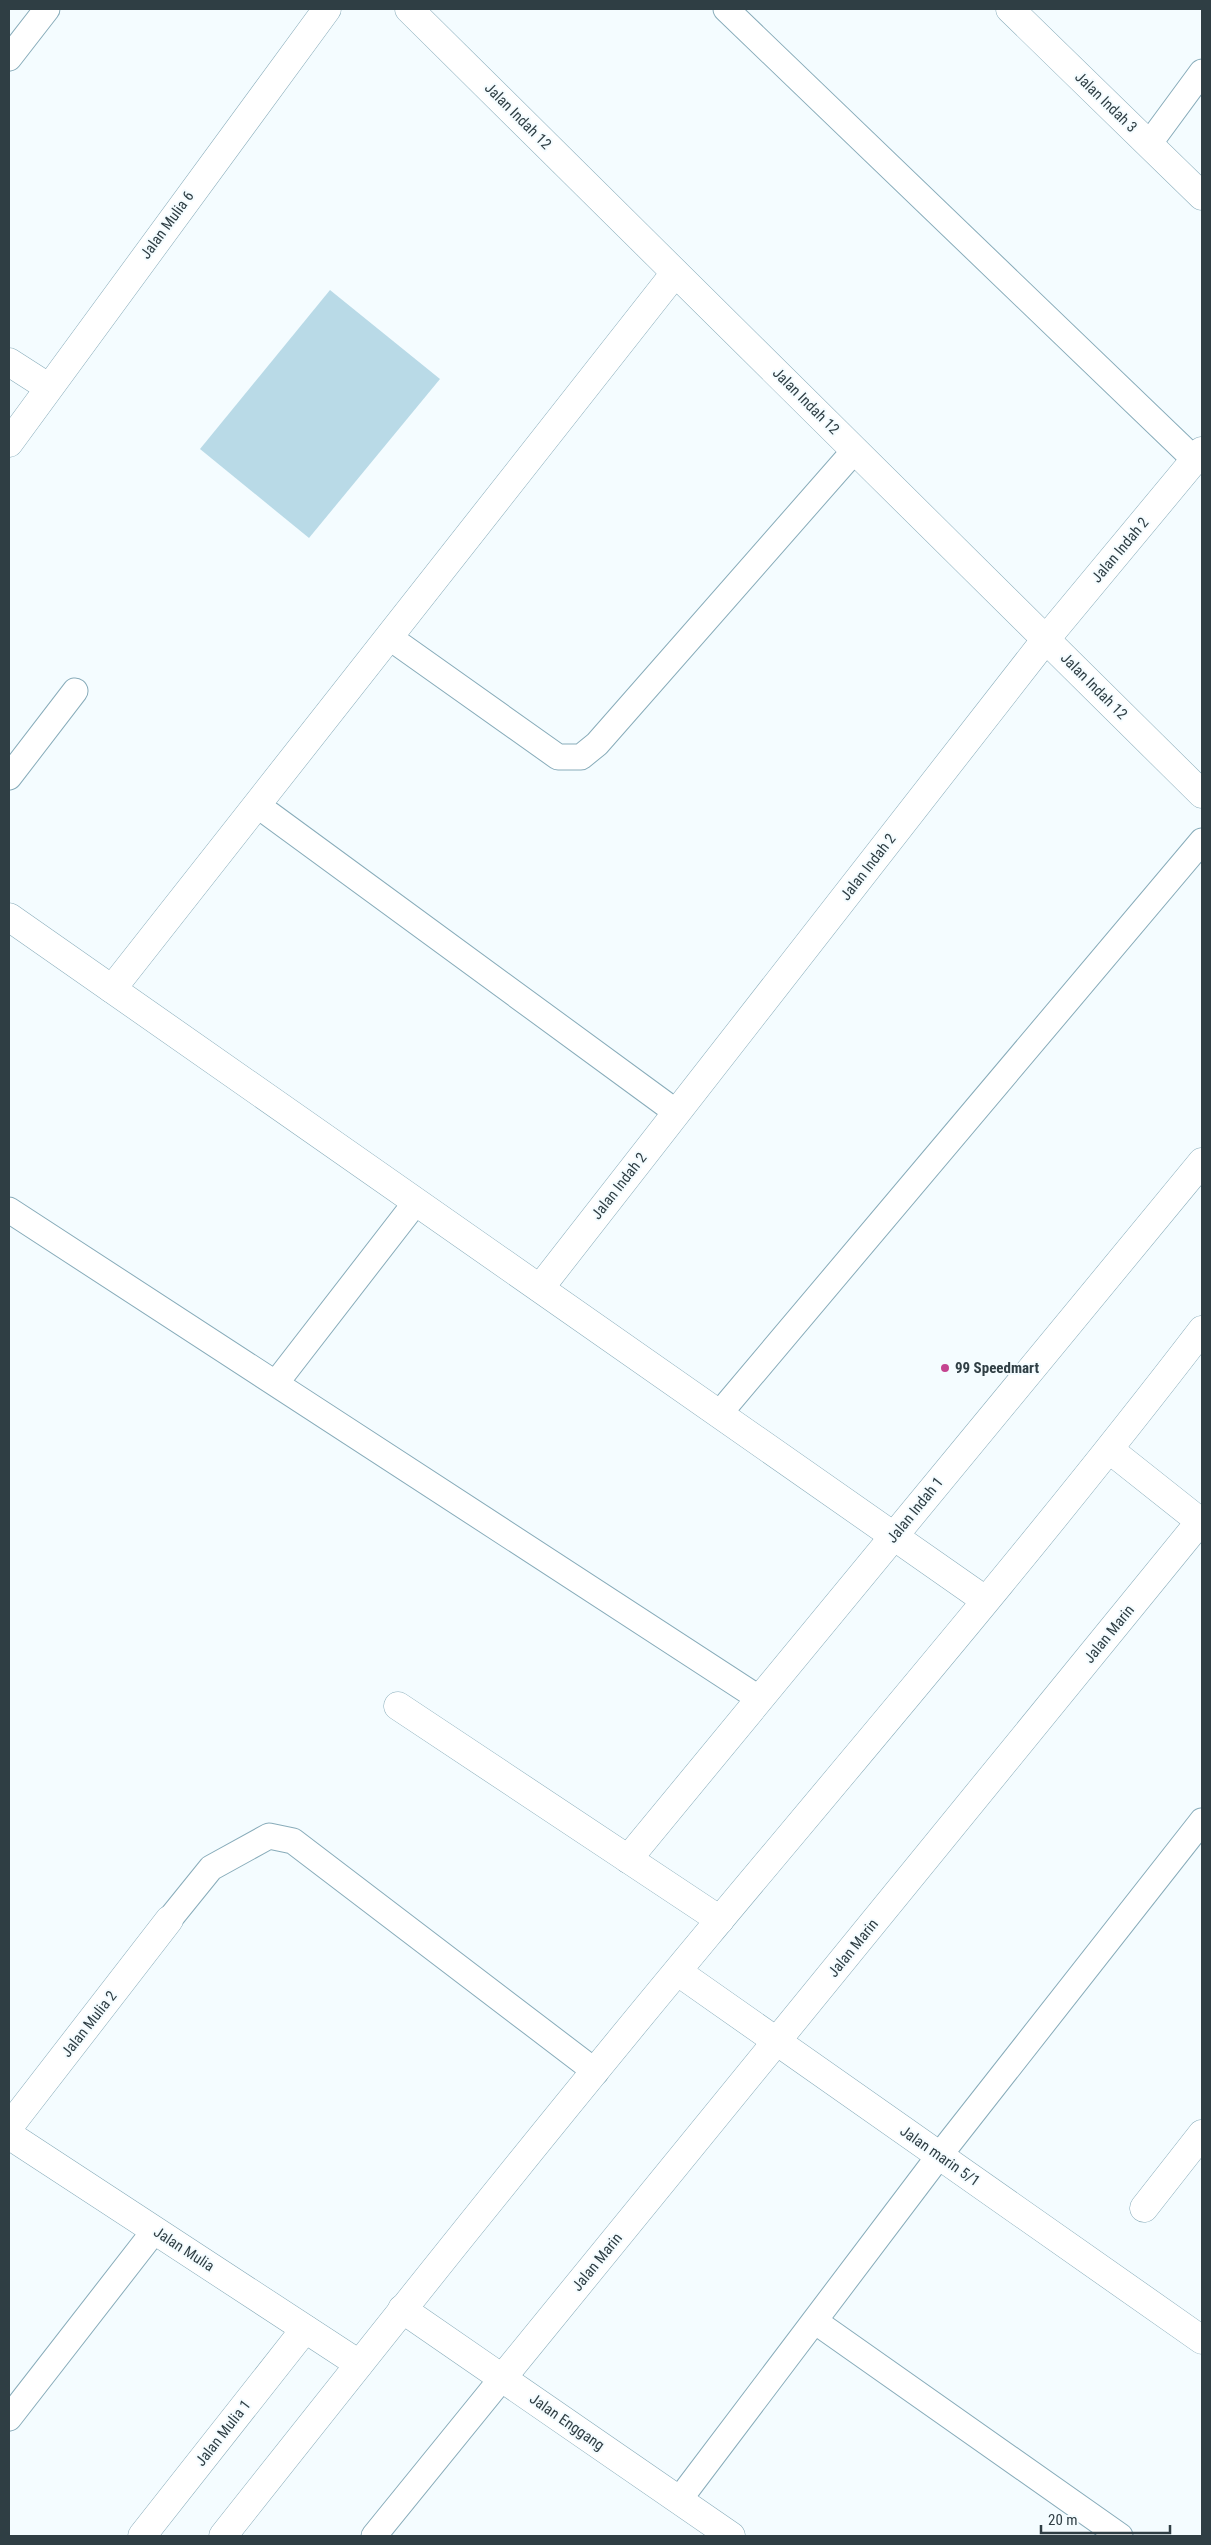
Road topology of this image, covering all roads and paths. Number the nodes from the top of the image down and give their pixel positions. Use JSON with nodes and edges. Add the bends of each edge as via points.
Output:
{"nodes":[{"id":1,"x":47,"y":9,"type":"edge"},
{"id":2,"x":327,"y":9,"type":"edge"},
{"id":3,"x":409,"y":9,"type":"edge"},
{"id":4,"x":726,"y":9,"type":"edge"},
{"id":5,"x":1010,"y":9,"type":"edge"},
{"id":6,"x":9,"y":58,"type":"edge"},
{"id":7,"x":1202,"y":72,"type":"edge"},
{"id":8,"x":1149,"y":144,"type":"junction"},
{"id":9,"x":1202,"y":196,"type":"edge"},
{"id":10,"x":675,"y":273,"type":"junction"},
{"id":11,"x":9,"y":362,"type":"edge"},
{"id":12,"x":48,"y":387,"type":"junction"},
{"id":13,"x":9,"y":443,"type":"edge"},
{"id":14,"x":855,"y":450,"type":"junction"},
{"id":15,"x":1199,"y":455,"type":"edge"},
{"id":16,"x":389,"y":637,"type":"junction"},
{"id":17,"x":1046,"y":639,"type":"junction"},
{"id":18,"x":75,"y":691,"type":"dead end"},
{"id":19,"x":9,"y":777,"type":"edge"},
{"id":20,"x":1202,"y":794,"type":"edge"},
{"id":21,"x":257,"y":805,"type":"junction"},
{"id":22,"x":1202,"y":841,"type":"edge"},
{"id":23,"x":9,"y":917,"type":"edge"},
{"id":24,"x":112,"y":989,"type":"junction"},
{"id":25,"x":676,"y":1112,"type":"junction"},
{"id":26,"x":1202,"y":1162,"type":"edge"},
{"id":27,"x":416,"y":1202,"type":"junction"},
{"id":28,"x":9,"y":1210,"type":"edge"},
{"id":29,"x":540,"y":1288,"type":"junction"},
{"id":30,"x":1202,"y":1330,"type":"edge"},
{"id":31,"x":276,"y":1383,"type":"junction"},
{"id":32,"x":719,"y":1414,"type":"junction"},
{"id":33,"x":1110,"y":1450,"type":"junction"},
{"id":34,"x":1202,"y":1521,"type":"edge"},
{"id":35,"x":894,"y":1536,"type":"junction"},
{"id":36,"x":986,"y":1600,"type":"junction"},
{"id":37,"x":760,"y":1699,"type":"junction"},
{"id":38,"x":398,"y":1706,"type":"dead end"},
{"id":39,"x":1202,"y":1822,"type":"edge"},
{"id":40,"x":628,"y":1859,"type":"junction"},
{"id":41,"x":169,"y":1920,"type":"joint"},
{"id":42,"x":720,"y":1920,"type":"junction"},
{"id":43,"x":678,"y":1972,"type":"junction"},
{"id":44,"x":777,"y":2042,"type":"junction"},
{"id":45,"x":596,"y":2072,"type":"junction"},
{"id":46,"x":9,"y":2127,"type":"edge"},
{"id":47,"x":1202,"y":2134,"type":"edge"},
{"id":48,"x":9,"y":2135,"type":"edge"},
{"id":49,"x":939,"y":2156,"type":"junction"},
{"id":50,"x":1144,"y":2208,"type":"dead end"},
{"id":51,"x":156,"y":2230,"type":"junction"},
{"id":52,"x":402,"y":2309,"type":"junction"},
{"id":53,"x":816,"y":2322,"type":"junction"},
{"id":54,"x":305,"y":2329,"type":"junction"},
{"id":55,"x":1202,"y":2340,"type":"edge"},
{"id":56,"x":360,"y":2364,"type":"junction"},
{"id":57,"x":503,"y":2377,"type":"junction"},
{"id":58,"x":9,"y":2418,"type":"edge"},
{"id":59,"x":679,"y":2500,"type":"junction"},
{"id":60,"x":142,"y":2536,"type":"edge"},
{"id":61,"x":223,"y":2536,"type":"edge"},
{"id":62,"x":374,"y":2536,"type":"edge"},
{"id":63,"x":731,"y":2536,"type":"edge"},
{"id":64,"x":1120,"y":2536,"type":"edge"}],
"edges":[{"from":1,"to":6,"type":"lane"},
{"from":2,"to":12,"type":"street","name":"Jalan Mulia 6"},
{"from":3,"to":10,"type":"street","name":"Jalan Indah 12"},
{"from":4,"to":15,"type":"lane"},
{"from":5,"to":8,"type":"street","name":"Jalan Indah 3"},
{"from":7,"to":8,"type":"lane"},
{"from":8,"to":9,"type":"street","name":"Jalan Indah 3"},
{"from":10,"to":14,"type":"street","name":"Jalan Indah 12"},
{"from":10,"to":16,"type":"street"},
{"from":11,"to":12,"type":"street"},
{"from":12,"to":13,"type":"street","name":"Jalan Mulia 6"},
{"from":14,"to":16,"type":"lane","via":[[597,744],[581,757],[558,757]]},
{"from":14,"to":17,"type":"street","name":"Jalan Indah 12"},
{"from":15,"to":17,"type":"street","name":"Jalan Indah 2"},
{"from":16,"to":21,"type":"street"},
{"from":17,"to":20,"type":"street","name":"Jalan Indah 12"},
{"from":17,"to":25,"type":"street","name":"Jalan Indah 2"},
{"from":18,"to":19,"type":"lane"},
{"from":21,"to":24,"type":"street"},
{"from":21,"to":25,"type":"lane"},
{"from":22,"to":32,"type":"lane"},
{"from":23,"to":24,"type":"street"},
{"from":24,"to":27,"type":"street"},
{"from":25,"to":29,"type":"street","name":"Jalan Indah 2"},
{"from":26,"to":35,"type":"street","name":"Jalan Indah 1"},
{"from":27,"to":29,"type":"street"},
{"from":27,"to":31,"type":"lane"},
{"from":28,"to":31,"type":"lane"},
{"from":29,"to":32,"type":"street"},
{"from":30,"to":33,"type":"street"},
{"from":31,"to":37,"type":"lane"},
{"from":32,"to":35,"type":"street"},
{"from":33,"to":34,"type":"street"},
{"from":33,"to":36,"type":"street"},
{"from":34,"to":44,"type":"street","name":"Jalan Marin"},
{"from":35,"to":36,"type":"street"},
{"from":35,"to":37,"type":"street","name":"Jalan Indah 1"},
{"from":36,"to":42,"type":"street"},
{"from":37,"to":40,"type":"street","name":"Jalan Indah 1"},
{"from":38,"to":40,"type":"street"},
{"from":39,"to":49,"type":"lane"},
{"from":40,"to":42,"type":"street"},
{"from":41,"to":45,"type":"lane","via":[[211,1868],[269,1836],[293,1842]]},
{"from":41,"to":46,"type":"street","name":"Jalan Mulia 2"},
{"from":42,"to":43,"type":"street"},
{"from":43,"to":44,"type":"street","name":"Jalan marin 5/1"},
{"from":43,"to":45,"type":"street"},
{"from":44,"to":49,"type":"street","name":"Jalan marin 5/1"},
{"from":44,"to":57,"type":"street","name":"Jalan Marin"},
{"from":45,"to":52,"type":"street"},
{"from":47,"to":50,"type":"street"},
{"from":48,"to":51,"type":"street","name":"Jalan Mulia"},
{"from":49,"to":53,"type":"lane"},
{"from":49,"to":55,"type":"street","name":"Jalan marin 5/1"},
{"from":51,"to":54,"type":"street","name":"Jalan Mulia"},
{"from":51,"to":58,"type":"lane"},
{"from":52,"to":56,"type":"street"},
{"from":52,"to":57,"type":"street","name":"Jalan Enggang"},
{"from":53,"to":59,"type":"lane"},
{"from":53,"to":64,"type":"lane"},
{"from":54,"to":56,"type":"street","name":"Jalan Mulia"},
{"from":54,"to":60,"type":"street","name":"Jalan Mulia 1"},
{"from":56,"to":61,"type":"street"},
{"from":57,"to":59,"type":"street","name":"Jalan Enggang"},
{"from":57,"to":62,"type":"lane"},
{"from":59,"to":63,"type":"street","name":"Jalan Enggang"}]}
